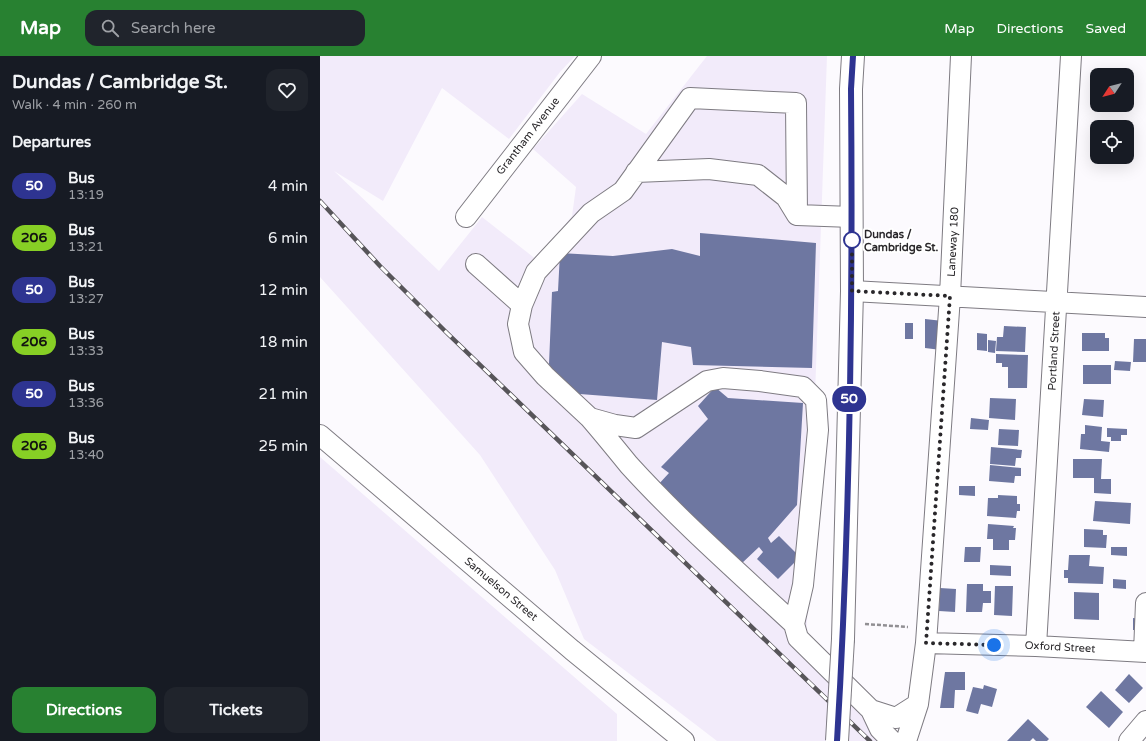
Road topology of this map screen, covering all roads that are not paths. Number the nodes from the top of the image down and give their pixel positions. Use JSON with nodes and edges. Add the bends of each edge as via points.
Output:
{"nodes":[{"id":1,"x":591,"y":56,"type":"edge"},
{"id":2,"x":853,"y":56,"type":"edge"},
{"id":3,"x":961,"y":56,"type":"edge"},
{"id":4,"x":1071,"y":56,"type":"edge"},
{"id":5,"x":636,"y":172,"type":"junction"},
{"id":6,"x":797,"y":215,"type":"junction"},
{"id":7,"x":466,"y":217,"type":"dead end"},
{"id":8,"x":852,"y":217,"type":"junction"},
{"id":9,"x":476,"y":264,"type":"dead end"},
{"id":10,"x":852,"y":291,"type":"junction"},
{"id":11,"x":950,"y":296,"type":"junction"},
{"id":12,"x":1056,"y":301,"type":"junction"},
{"id":13,"x":522,"y":305,"type":"junction"},
{"id":14,"x":1146,"y":307,"type":"edge"},
{"id":15,"x":590,"y":418,"type":"junction"},
{"id":16,"x":320,"y":435,"type":"edge"},
{"id":17,"x":1146,"y":603,"type":"edge"},
{"id":18,"x":794,"y":624,"type":"junction"},
{"id":19,"x":926,"y":643,"type":"junction"},
{"id":20,"x":1036,"y":646,"type":"junction"},
{"id":21,"x":1145,"y":652,"type":"edge"},
{"id":22,"x":918,"y":704,"type":"junction"},
{"id":23,"x":871,"y":710,"type":"junction"},
{"id":24,"x":1146,"y":721,"type":"edge"},
{"id":25,"x":684,"y":741,"type":"edge"},
{"id":26,"x":837,"y":741,"type":"edge"},
{"id":27,"x":892,"y":741,"type":"edge"},
{"id":28,"x":906,"y":741,"type":"edge"},
{"id":29,"x":1129,"y":741,"type":"edge"}],
"edges":[{"from":1,"to":7,"type":"street","name":"Grantham Avenue"},
{"from":2,"to":8,"type":"main road"},
{"from":3,"to":11,"type":"street","name":"Laneway 180"},
{"from":4,"to":12,"type":"street","name":"Portland Street"},
{"from":5,"to":6,"type":"street","via":[[709,169],[758,175],[786,197]]},
{"from":5,"to":6,"type":"street","via":[[690,98],[796,103]]},
{"from":5,"to":13,"type":"street","via":[[623,191],[591,213],[536,272]]},
{"from":6,"to":8,"type":"street"},
{"from":8,"to":10,"type":"main road"},
{"from":9,"to":13,"type":"street"},
{"from":10,"to":11,"type":"street"},
{"from":10,"to":26,"type":"main road","bridge":true,"via":[[843,639]]},
{"from":11,"to":12,"type":"street"},
{"from":11,"to":19,"type":"street","name":"Laneway 180"},
{"from":12,"to":14,"type":"street"},
{"from":12,"to":20,"type":"street","name":"Portland Street"},
{"from":13,"to":15,"type":"street","via":[[518,324],[524,352],[544,376]]},
{"from":15,"to":18,"type":"street","via":[[629,465]]},
{"from":15,"to":18,"type":"street","via":[[636,428],[707,381],[723,378],[803,387],[816,400],[818,430],[803,585]]},
{"from":16,"to":25,"type":"street","name":"Samuelson Street","via":[[572,650]]},
{"from":17,"to":21,"type":"street"},
{"from":18,"to":23,"type":"street","via":[[798,638]]},
{"from":19,"to":20,"type":"street","name":"Oxford Street"},
{"from":19,"to":22,"type":"street","name":"Laneway 180"},
{"from":20,"to":21,"type":"street","name":"Oxford Street"},
{"from":22,"to":23,"type":"street","via":[[896,718]]},
{"from":22,"to":28,"type":"street","name":"Laneway 180"},
{"from":23,"to":27,"type":"street","via":[[880,729]]},
{"from":24,"to":29,"type":"street"}]}
